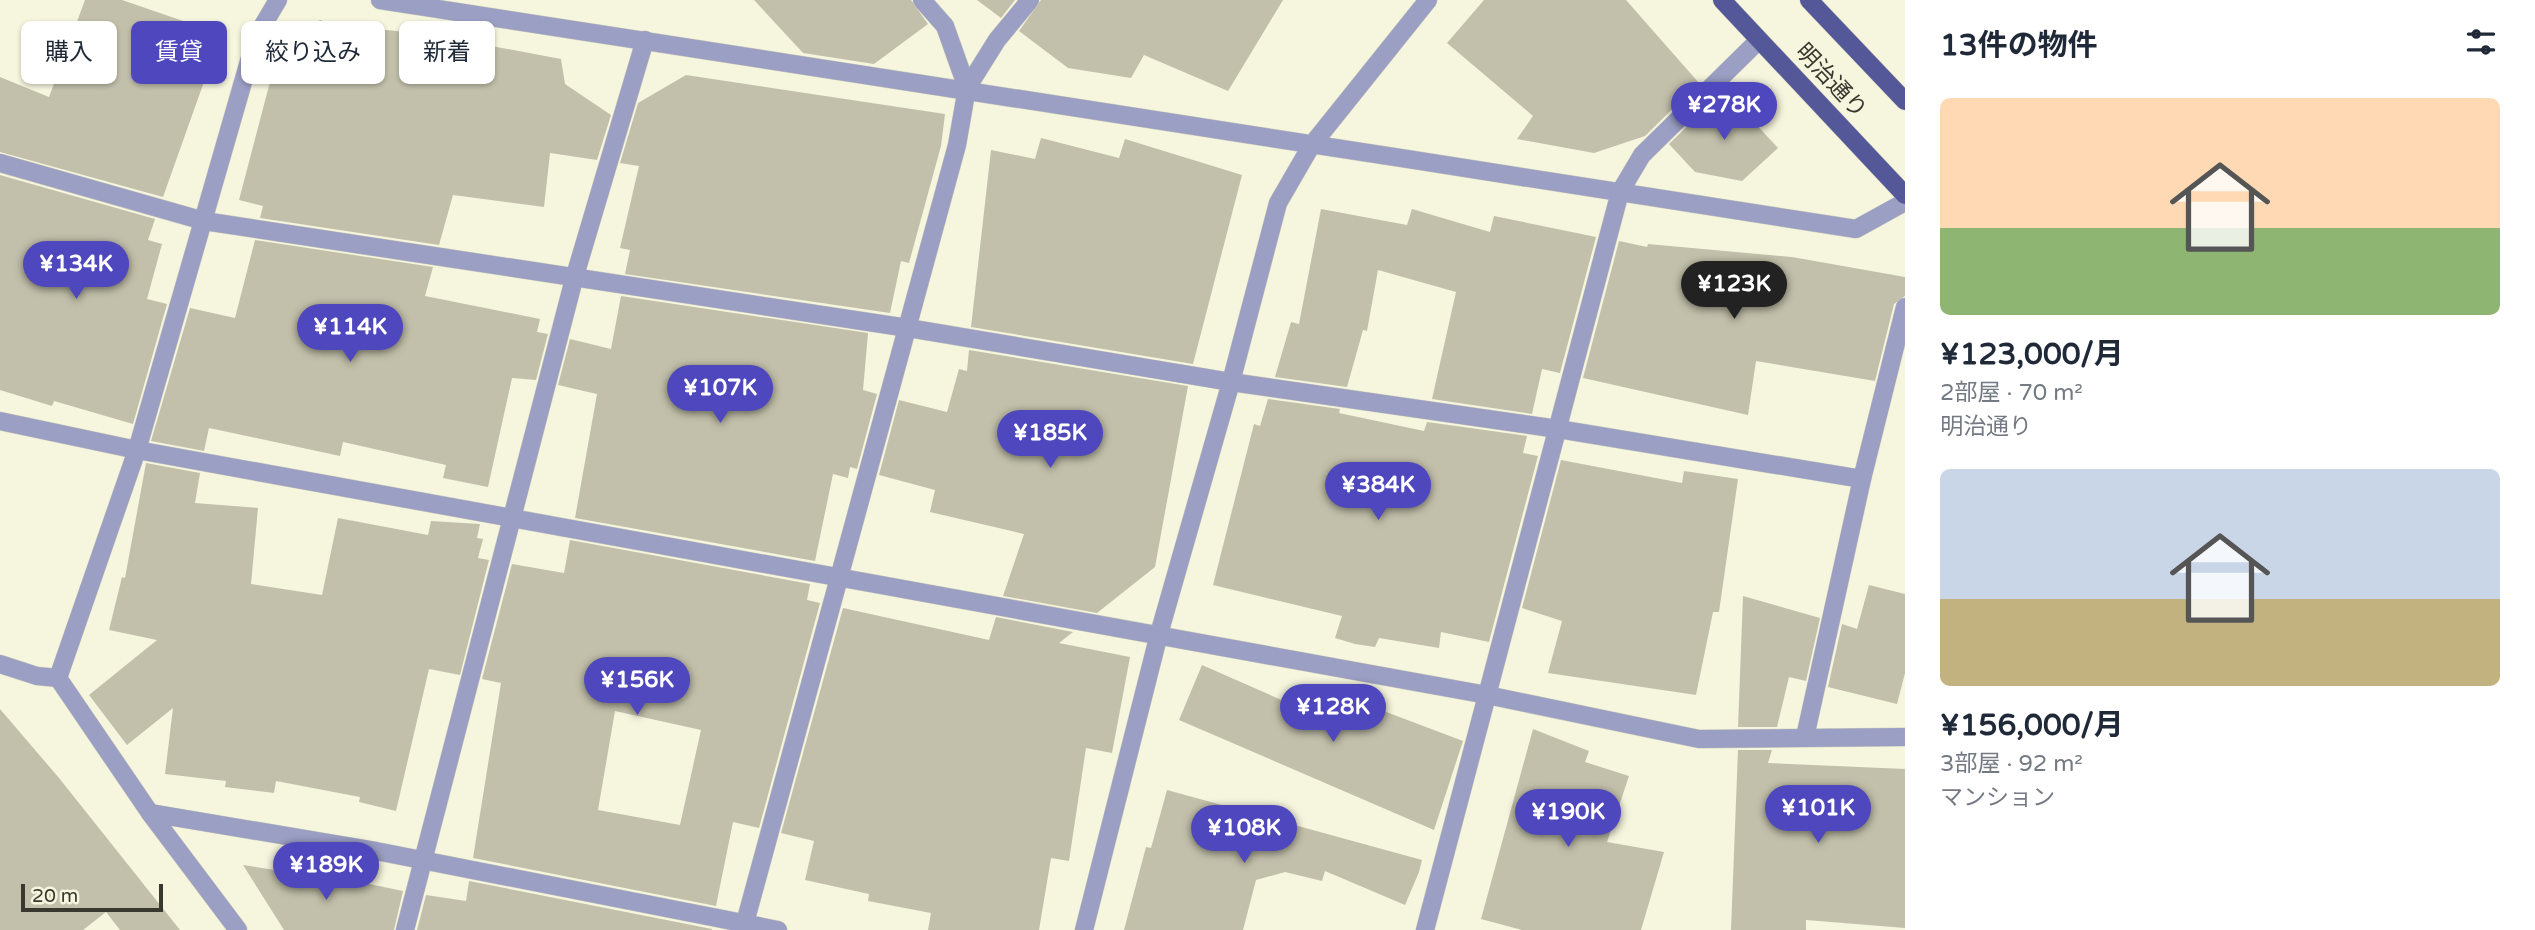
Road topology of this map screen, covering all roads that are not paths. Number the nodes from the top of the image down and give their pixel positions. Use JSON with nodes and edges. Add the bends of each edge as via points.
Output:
{"nodes":[{"id":1,"x":278,"y":0,"type":"edge"},
{"id":2,"x":380,"y":0,"type":"edge"},
{"id":3,"x":922,"y":0,"type":"edge"},
{"id":4,"x":1030,"y":0,"type":"edge"},
{"id":5,"x":1428,"y":0,"type":"edge"},
{"id":6,"x":1722,"y":0,"type":"edge"},
{"id":7,"x":1809,"y":0,"type":"edge"},
{"id":8,"x":645,"y":40,"type":"junction"},
{"id":9,"x":1759,"y":40,"type":"junction"},
{"id":10,"x":967,"y":88,"type":"junction"},
{"id":11,"x":1905,"y":101,"type":"edge"},
{"id":12,"x":1311,"y":146,"type":"junction"},
{"id":13,"x":0,"y":163,"type":"edge"},
{"id":14,"x":1620,"y":192,"type":"junction"},
{"id":15,"x":1905,"y":195,"type":"edge"},
{"id":16,"x":1905,"y":202,"type":"edge"},
{"id":17,"x":204,"y":221,"type":"junction"},
{"id":18,"x":574,"y":279,"type":"junction"},
{"id":19,"x":1905,"y":307,"type":"edge"},
{"id":20,"x":908,"y":328,"type":"junction"},
{"id":21,"x":1231,"y":382,"type":"junction"},
{"id":22,"x":0,"y":421,"type":"edge"},
{"id":23,"x":1558,"y":429,"type":"junction"},
{"id":24,"x":137,"y":450,"type":"junction"},
{"id":25,"x":1862,"y":479,"type":"junction"},
{"id":26,"x":513,"y":518,"type":"junction"},
{"id":27,"x":839,"y":579,"type":"junction"},
{"id":28,"x":1159,"y":634,"type":"junction"},
{"id":29,"x":0,"y":664,"type":"edge"},
{"id":30,"x":58,"y":678,"type":"junction"},
{"id":31,"x":1487,"y":695,"type":"junction"},
{"id":32,"x":1805,"y":737,"type":"junction"},
{"id":33,"x":1905,"y":737,"type":"edge"},
{"id":34,"x":150,"y":813,"type":"junction"},
{"id":35,"x":423,"y":862,"type":"junction"},
{"id":36,"x":744,"y":927,"type":"edge"},
{"id":37,"x":238,"y":930,"type":"edge"},
{"id":38,"x":405,"y":930,"type":"edge"},
{"id":39,"x":778,"y":930,"type":"edge"},
{"id":40,"x":1084,"y":930,"type":"edge"},
{"id":41,"x":1425,"y":930,"type":"edge"}],
"edges":[{"from":1,"to":17,"type":"street","via":[[256,37]]},
{"from":2,"to":8,"type":"street"},
{"from":3,"to":10,"type":"street","via":[[946,26]]},
{"from":4,"to":10,"type":"street","via":[[997,40]]},
{"from":5,"to":12,"type":"street"},
{"from":6,"to":9,"type":"main road","name":"明治通り"},
{"from":7,"to":11,"type":"main road","name":"明治通り"},
{"from":8,"to":10,"type":"street"},
{"from":8,"to":18,"type":"street"},
{"from":9,"to":14,"type":"street","via":[[1642,155]]},
{"from":9,"to":15,"type":"main road","name":"明治通り"},
{"from":10,"to":12,"type":"street"},
{"from":10,"to":20,"type":"street","via":[[957,145]]},
{"from":12,"to":14,"type":"street"},
{"from":12,"to":21,"type":"street","via":[[1278,203]]},
{"from":13,"to":17,"type":"street"},
{"from":14,"to":16,"type":"street","via":[[1856,229]]},
{"from":14,"to":23,"type":"street"},
{"from":17,"to":18,"type":"street"},
{"from":17,"to":24,"type":"street"},
{"from":18,"to":20,"type":"street"},
{"from":18,"to":26,"type":"street"},
{"from":19,"to":25,"type":"street"},
{"from":20,"to":21,"type":"street"},
{"from":20,"to":27,"type":"street"},
{"from":21,"to":23,"type":"street"},
{"from":21,"to":28,"type":"street"},
{"from":22,"to":24,"type":"street"},
{"from":23,"to":25,"type":"street"},
{"from":23,"to":31,"type":"street"},
{"from":24,"to":26,"type":"street"},
{"from":24,"to":30,"type":"street"},
{"from":25,"to":32,"type":"street"},
{"from":26,"to":27,"type":"street"},
{"from":26,"to":35,"type":"street"},
{"from":27,"to":28,"type":"street"},
{"from":27,"to":36,"type":"street"},
{"from":28,"to":31,"type":"street"},
{"from":28,"to":40,"type":"street"},
{"from":29,"to":30,"type":"street"},
{"from":30,"to":34,"type":"street"},
{"from":31,"to":32,"type":"street","via":[[1699,739]]},
{"from":31,"to":41,"type":"street"},
{"from":32,"to":33,"type":"street"},
{"from":34,"to":35,"type":"street"},
{"from":34,"to":37,"type":"street"},
{"from":35,"to":36,"type":"street"},
{"from":35,"to":38,"type":"street"},
{"from":36,"to":39,"type":"street"}]}
